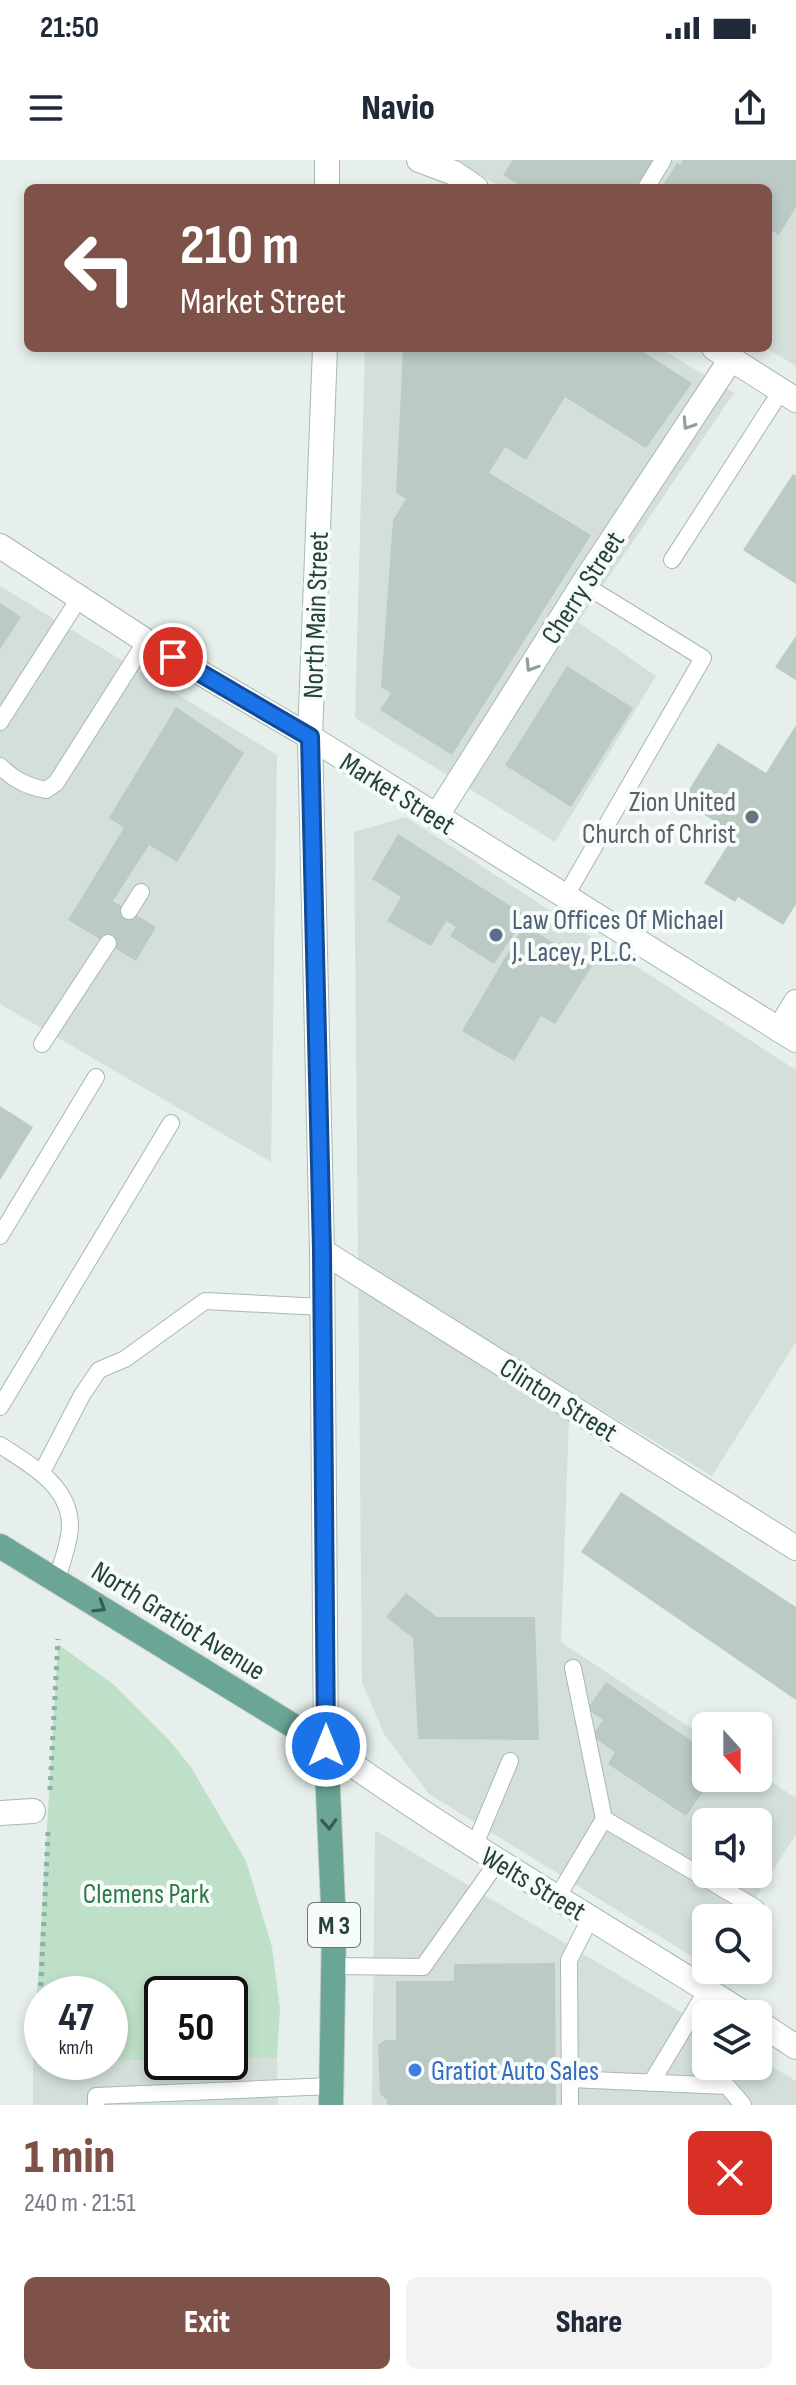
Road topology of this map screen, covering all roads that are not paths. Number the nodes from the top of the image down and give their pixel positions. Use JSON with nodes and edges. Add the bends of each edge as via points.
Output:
{"nodes":[{"id":1,"x":327,"y":160,"type":"edge"},
{"id":2,"x":419,"y":160,"type":"edge"},
{"id":3,"x":663,"y":160,"type":"edge"},
{"id":4,"x":458,"y":166,"type":"edge"},
{"id":5,"x":327,"y":184,"type":"edge"},
{"id":6,"x":473,"y":184,"type":"edge"},
{"id":7,"x":648,"y":184,"type":"edge"},
{"id":8,"x":325,"y":352,"type":"edge"},
{"id":9,"x":722,"y":354,"type":"edge"},
{"id":10,"x":789,"y":396,"type":"edge"},
{"id":11,"x":0,"y":546,"type":"edge"},
{"id":12,"x":672,"y":560,"type":"dead end"},
{"id":13,"x":583,"y":584,"type":"junction"},
{"id":14,"x":80,"y":597,"type":"junction"},
{"id":15,"x":146,"y":641,"type":"junction"},
{"id":16,"x":0,"y":722,"type":"edge"},
{"id":17,"x":310,"y":737,"type":"junction"},
{"id":18,"x":0,"y":766,"type":"edge"},
{"id":19,"x":436,"y":817,"type":"junction"},
{"id":20,"x":141,"y":892,"type":"dead end"},
{"id":21,"x":565,"y":897,"type":"junction"},
{"id":22,"x":129,"y":911,"type":"dead end"},
{"id":23,"x":108,"y":943,"type":"dead end"},
{"id":24,"x":796,"y":1002,"type":"edge"},
{"id":25,"x":788,"y":1035,"type":"edge"},
{"id":26,"x":42,"y":1044,"type":"dead end"},
{"id":27,"x":96,"y":1077,"type":"dead end"},
{"id":28,"x":171,"y":1123,"type":"dead end"},
{"id":29,"x":0,"y":1236,"type":"edge"},
{"id":30,"x":322,"y":1251,"type":"junction"},
{"id":31,"x":322,"y":1307,"type":"junction"},
{"id":32,"x":0,"y":1407,"type":"edge"},
{"id":33,"x":0,"y":1445,"type":"edge"},
{"id":34,"x":42,"y":1472,"type":"junction"},
{"id":35,"x":0,"y":1546,"type":"edge"},
{"id":36,"x":796,"y":1548,"type":"edge"},
{"id":37,"x":57,"y":1580,"type":"junction"},
{"id":38,"x":573,"y":1668,"type":"dead end"},
{"id":39,"x":326,"y":1746,"type":"junction"},
{"id":40,"x":510,"y":1761,"type":"dead end"},
{"id":41,"x":44,"y":1811,"type":"road end"},
{"id":42,"x":0,"y":1813,"type":"edge"},
{"id":43,"x":604,"y":1819,"type":"junction"},
{"id":44,"x":474,"y":1847,"type":"junction"},
{"id":45,"x":498,"y":1861,"type":"junction"},
{"id":46,"x":558,"y":1896,"type":"junction"},
{"id":47,"x":749,"y":1904,"type":"edge"},
{"id":48,"x":591,"y":1917,"type":"junction"},
{"id":49,"x":334,"y":1966,"type":"junction"},
{"id":50,"x":707,"y":1990,"type":"junction"},
{"id":51,"x":723,"y":2000,"type":"edge"},
{"id":52,"x":772,"y":2031,"type":"edge"},
{"id":53,"x":796,"y":2047,"type":"edge"},
{"id":54,"x":570,"y":2079,"type":"junction"},
{"id":55,"x":651,"y":2083,"type":"junction"},
{"id":56,"x":331,"y":2096,"type":"edge"},
{"id":57,"x":96,"y":2105,"type":"edge"},
{"id":58,"x":570,"y":2105,"type":"edge"},
{"id":59,"x":743,"y":2105,"type":"edge"}],
"edges":[{"from":1,"to":5,"type":"street"},
{"from":2,"to":4,"type":"street"},
{"from":3,"to":7,"type":"lane"},
{"from":4,"to":6,"type":"street"},
{"from":8,"to":17,"type":"street","name":"North Main Street"},
{"from":9,"to":10,"type":"street"},
{"from":9,"to":13,"type":"street","name":"Cherry Street","one_way":true},
{"from":10,"to":12,"type":"lane"},
{"from":11,"to":14,"type":"street","name":"Market Street"},
{"from":13,"to":19,"type":"street","name":"Cherry Street","one_way":true},
{"from":13,"to":21,"type":"lane","via":[[703,658]]},
{"from":14,"to":15,"type":"street","name":"Market Street"},
{"from":14,"to":16,"type":"lane"},
{"from":15,"to":17,"type":"street","name":"Market Street"},
{"from":15,"to":18,"type":"lane","via":[[56,783],[46,790],[28,786]]},
{"from":17,"to":19,"type":"street","name":"Market Street"},
{"from":17,"to":30,"type":"street","name":"North Main Street"},
{"from":19,"to":21,"type":"street","name":"Market Street"},
{"from":20,"to":22,"type":"lane"},
{"from":21,"to":25,"type":"street","name":"Market Street"},
{"from":23,"to":26,"type":"lane"},
{"from":24,"to":25,"type":"street"},
{"from":27,"to":29,"type":"lane"},
{"from":28,"to":32,"type":"lane"},
{"from":30,"to":31,"type":"street","name":"North Main Street"},
{"from":30,"to":36,"type":"street","name":"Clinton Street"},
{"from":31,"to":34,"type":"lane","via":[[205,1301],[125,1359],[99,1370]]},
{"from":31,"to":39,"type":"street","name":"North Main Street"},
{"from":33,"to":34,"type":"lane"},
{"from":34,"to":37,"type":"lane","via":[[61,1493],[71,1527]]},
{"from":35,"to":37,"type":"main road","name":"North Gratiot Avenue"},
{"from":37,"to":39,"type":"main road","name":"North Gratiot Avenue","one_way":true},
{"from":38,"to":43,"type":"lane"},
{"from":39,"to":44,"type":"street","name":"Welts Street"},
{"from":39,"to":49,"type":"main road","number":"M 3","one_way":true},
{"from":40,"to":44,"type":"lane"},
{"from":41,"to":42,"type":"street"},
{"from":43,"to":46,"type":"lane"},
{"from":43,"to":47,"type":"lane"},
{"from":44,"to":45,"type":"street","name":"Welts Street"},
{"from":45,"to":46,"type":"street","name":"Welts Street"},
{"from":45,"to":49,"type":"lane","via":[[423,1967]]},
{"from":46,"to":48,"type":"street","name":"Welts Street"},
{"from":48,"to":50,"type":"street","name":"Welts Street"},
{"from":48,"to":54,"type":"lane","via":[[569,1960]]},
{"from":49,"to":56,"type":"main road","number":"M 3"},
{"from":50,"to":51,"type":"street","name":"Welts Street"},
{"from":50,"to":55,"type":"lane"},
{"from":52,"to":53,"type":"street"},
{"from":54,"to":55,"type":"lane"},
{"from":54,"to":58,"type":"lane"},
{"from":55,"to":59,"type":"lane","via":[[727,2086]]},
{"from":56,"to":57,"type":"lane","via":[[96,2096]]}]}
